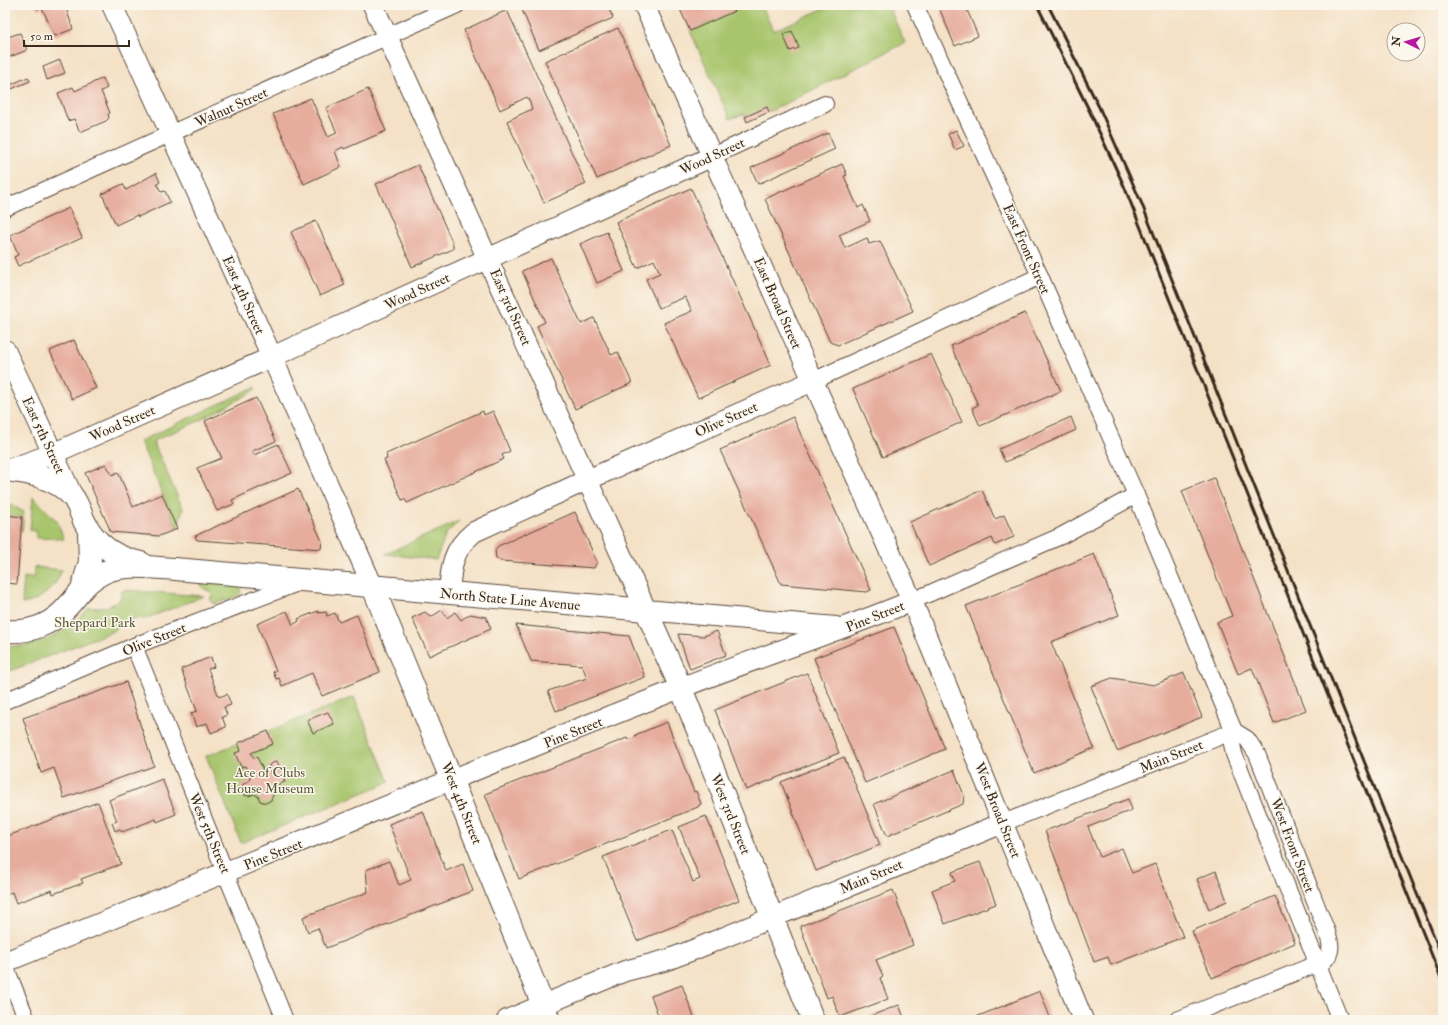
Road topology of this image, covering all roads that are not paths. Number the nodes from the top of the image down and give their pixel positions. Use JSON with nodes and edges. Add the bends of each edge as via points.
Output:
{"nodes":[{"id":1,"x":112,"y":5,"type":"edge"},
{"id":2,"x":373,"y":5,"type":"edge"},
{"id":3,"x":457,"y":5,"type":"edge"},
{"id":4,"x":644,"y":5,"type":"edge"},
{"id":5,"x":915,"y":5,"type":"edge"},
{"id":6,"x":388,"y":37,"type":"junction"},
{"id":7,"x":825,"y":104,"type":"dead end"},
{"id":8,"x":170,"y":134,"type":"junction"},
{"id":9,"x":713,"y":156,"type":"junction"},
{"id":10,"x":5,"y":208,"type":"edge"},
{"id":11,"x":489,"y":258,"type":"junction"},
{"id":12,"x":1040,"y":276,"type":"junction"},
{"id":13,"x":5,"y":350,"type":"edge"},
{"id":14,"x":272,"y":357,"type":"junction"},
{"id":15,"x":813,"y":381,"type":"junction"},
{"id":16,"x":52,"y":454,"type":"junction"},
{"id":17,"x":6,"y":470,"type":"edge"},
{"id":18,"x":587,"y":480,"type":"junction"},
{"id":19,"x":1136,"y":495,"type":"junction"},
{"id":20,"x":73,"y":497,"type":"junction"},
{"id":21,"x":89,"y":532,"type":"junction"},
{"id":22,"x":175,"y":569,"type":"junction"},
{"id":23,"x":304,"y":580,"type":"junction"},
{"id":24,"x":83,"y":585,"type":"junction"},
{"id":25,"x":373,"y":586,"type":"junction"},
{"id":26,"x":449,"y":593,"type":"junction"},
{"id":27,"x":912,"y":601,"type":"junction"},
{"id":28,"x":646,"y":610,"type":"junction"},
{"id":29,"x":846,"y":628,"type":"junction"},
{"id":30,"x":5,"y":631,"type":"edge"},
{"id":31,"x":134,"y":646,"type":"junction"},
{"id":32,"x":681,"y":688,"type":"junction"},
{"id":33,"x":5,"y":701,"type":"edge"},
{"id":34,"x":1234,"y":731,"type":"junction"},
{"id":35,"x":453,"y":780,"type":"junction"},
{"id":36,"x":1003,"y":823,"type":"junction"},
{"id":37,"x":227,"y":873,"type":"junction"},
{"id":38,"x":772,"y":918,"type":"junction"},
{"id":39,"x":5,"y":962,"type":"edge"},
{"id":40,"x":1317,"y":963,"type":"junction"},
{"id":41,"x":5,"y":966,"type":"edge"},
{"id":42,"x":546,"y":1013,"type":"edge"},
{"id":43,"x":27,"y":1020,"type":"edge"},
{"id":44,"x":286,"y":1020,"type":"edge"},
{"id":45,"x":507,"y":1020,"type":"edge"},
{"id":46,"x":813,"y":1020,"type":"edge"},
{"id":47,"x":1083,"y":1020,"type":"edge"},
{"id":48,"x":1177,"y":1020,"type":"edge"},
{"id":49,"x":1340,"y":1020,"type":"edge"}],
"edges":[{"from":1,"to":8,"type":"street","name":"East 4th Street"},
{"from":2,"to":6,"type":"street","name":"East 3rd Street"},
{"from":3,"to":6,"type":"street","name":"Walnut Street"},
{"from":4,"to":9,"type":"street","name":"East Broad Street"},
{"from":5,"to":12,"type":"street","name":"East Front Street"},
{"from":6,"to":8,"type":"street","name":"Walnut Street"},
{"from":6,"to":11,"type":"street","name":"East 3rd Street"},
{"from":7,"to":9,"type":"street","name":"Wood Street"},
{"from":8,"to":10,"type":"street","name":"Walnut Street"},
{"from":8,"to":14,"type":"street","name":"East 4th Street"},
{"from":9,"to":11,"type":"street","name":"Wood Street"},
{"from":9,"to":15,"type":"street","name":"East Broad Street"},
{"from":11,"to":14,"type":"street","name":"Wood Street"},
{"from":11,"to":18,"type":"street","name":"East 3rd Street"},
{"from":12,"to":15,"type":"street","name":"Olive Street"},
{"from":12,"to":19,"type":"street","name":"East Front Street"},
{"from":13,"to":16,"type":"street","name":"East 5th Street"},
{"from":14,"to":16,"type":"street","name":"Wood Street"},
{"from":14,"to":25,"type":"street","name":"East 4th Street"},
{"from":15,"to":18,"type":"street","name":"Olive Street"},
{"from":15,"to":27,"type":"street","name":"East Broad Street"},
{"from":16,"to":17,"type":"street","name":"Wood Street"},
{"from":16,"to":20,"type":"street","name":"East 5th Street"},
{"from":17,"to":20,"type":"main road","via":[[36,475]]},
{"from":18,"to":26,"type":"street","name":"Olive Street","via":[[474,532],[462,541],[455,554]]},
{"from":18,"to":28,"type":"street","name":"East 3rd Street"},
{"from":19,"to":27,"type":"street","name":"Pine Street","via":[[1061,536]]},
{"from":19,"to":34,"type":"street","name":"West Front Street"},
{"from":20,"to":21,"type":"main road","name":"North State Line Avenue"},
{"from":21,"to":22,"type":"main road","name":"North State Line Avenue","via":[[122,558]]},
{"from":21,"to":24,"type":"main road","via":[[90,562]]},
{"from":22,"to":23,"type":"main road","name":"North State Line Avenue"},
{"from":22,"to":24,"type":"main road","name":"North State Line Avenue","via":[[114,569]]},
{"from":23,"to":25,"type":"main road","name":"North State Line Avenue"},
{"from":23,"to":31,"type":"street","name":"Olive Street"},
{"from":24,"to":30,"type":"main road","name":"North State Line Avenue","via":[[67,608],[45,624],[25,631]]},
{"from":25,"to":26,"type":"main road","name":"North State Line Avenue"},
{"from":25,"to":35,"type":"main road","name":"West 4th Street"},
{"from":26,"to":28,"type":"main road","name":"North State Line Avenue"},
{"from":27,"to":29,"type":"street","name":"Pine Street"},
{"from":27,"to":36,"type":"street","name":"West Broad Street"},
{"from":28,"to":29,"type":"street","name":"North State Line Avenue"},
{"from":28,"to":32,"type":"main road","name":"West 3rd Street"},
{"from":29,"to":32,"type":"street","name":"Pine Street","via":[[803,641]]},
{"from":31,"to":33,"type":"street","name":"Olive Street"},
{"from":31,"to":37,"type":"street","name":"West 5th Street"},
{"from":32,"to":35,"type":"street","name":"Pine Street"},
{"from":32,"to":38,"type":"main road","name":"West 3rd Street"},
{"from":34,"to":36,"type":"street","name":"Main Street"},
{"from":34,"to":40,"type":"street","name":"West Front Street","via":[[1234,754]]},
{"from":34,"to":40,"type":"street","name":"West Front Street","via":[[1247,739],[1258,754],[1330,942],[1328,957]]},
{"from":35,"to":37,"type":"street","name":"Pine Street"},
{"from":35,"to":42,"type":"main road","name":"West 4th Street"},
{"from":36,"to":38,"type":"street","name":"Main Street"},
{"from":36,"to":47,"type":"street","name":"West Broad Street"},
{"from":37,"to":39,"type":"street","name":"Pine Street"},
{"from":37,"to":44,"type":"street","name":"West 5th Street"},
{"from":38,"to":42,"type":"street","name":"Main Street","via":[[666,960],[625,971]]},
{"from":38,"to":46,"type":"main road","name":"West 3rd Street"},
{"from":40,"to":48,"type":"street"},
{"from":40,"to":49,"type":"street","name":"West Front Street"},
{"from":41,"to":43,"type":"street"},
{"from":42,"to":45,"type":"street","name":"Main Street"}]}
